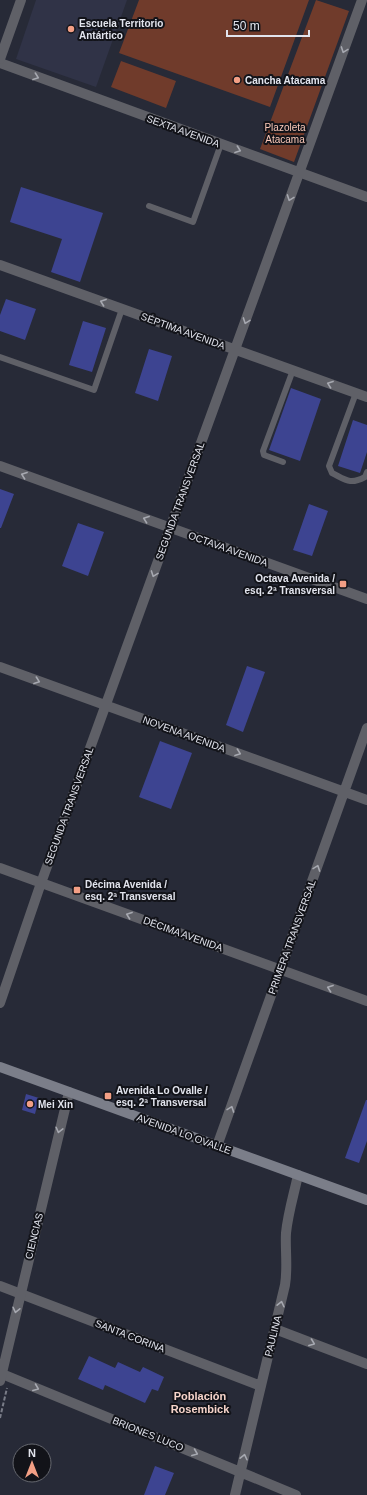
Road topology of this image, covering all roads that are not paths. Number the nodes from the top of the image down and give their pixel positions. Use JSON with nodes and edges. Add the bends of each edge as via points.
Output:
{"nodes":[{"id":1,"x":21,"y":0,"type":"edge"},
{"id":2,"x":362,"y":1,"type":"edge"},
{"id":3,"x":0,"y":60,"type":"edge"},
{"id":4,"x":0,"y":63,"type":"edge"},
{"id":5,"x":221,"y":144,"type":"junction"},
{"id":6,"x":299,"y":173,"type":"junction"},
{"id":7,"x":367,"y":197,"type":"edge"},
{"id":8,"x":149,"y":206,"type":"dead end"},
{"id":9,"x":0,"y":264,"type":"edge"},
{"id":10,"x":122,"y":309,"type":"junction"},
{"id":11,"x":235,"y":350,"type":"junction"},
{"id":12,"x":0,"y":357,"type":"edge"},
{"id":13,"x":292,"y":370,"type":"junction"},
{"id":14,"x":356,"y":393,"type":"junction"},
{"id":15,"x":367,"y":397,"type":"edge"},
{"id":16,"x":283,"y":462,"type":"dead end"},
{"id":17,"x":0,"y":466,"type":"edge"},
{"id":18,"x":367,"y":472,"type":"edge"},
{"id":19,"x":170,"y":528,"type":"junction"},
{"id":20,"x":367,"y":599,"type":"edge"},
{"id":21,"x":0,"y":667,"type":"edge"},
{"id":22,"x":106,"y":706,"type":"junction"},
{"id":23,"x":367,"y":728,"type":"edge"},
{"id":24,"x":344,"y":791,"type":"junction"},
{"id":25,"x":367,"y":800,"type":"edge"},
{"id":26,"x":0,"y":868,"type":"edge"},
{"id":27,"x":41,"y":883,"type":"junction"},
{"id":28,"x":280,"y":970,"type":"junction"},
{"id":29,"x":367,"y":1001,"type":"edge"},
{"id":30,"x":0,"y":1003,"type":"edge"},
{"id":31,"x":0,"y":1067,"type":"edge"},
{"id":32,"x":68,"y":1092,"type":"junction"},
{"id":33,"x":217,"y":1146,"type":"junction"},
{"id":34,"x":298,"y":1175,"type":"junction"},
{"id":35,"x":367,"y":1200,"type":"edge"},
{"id":36,"x":0,"y":1286,"type":"edge"},
{"id":37,"x":20,"y":1293,"type":"junction"},
{"id":38,"x":275,"y":1329,"type":"junction"},
{"id":39,"x":367,"y":1364,"type":"edge"},
{"id":40,"x":1,"y":1376,"type":"edge"},
{"id":41,"x":261,"y":1386,"type":"junction"},
{"id":42,"x":240,"y":1472,"type":"junction"},
{"id":43,"x":235,"y":1495,"type":"edge"},
{"id":44,"x":296,"y":1495,"type":"edge"}],
"edges":[{"from":1,"to":3,"type":"street"},
{"from":2,"to":6,"type":"street","name":"SEGUNDA TRANSVERSAL","one_way":true},
{"from":4,"to":5,"type":"street","name":"SEXTA AVENIDA","one_way":true},
{"from":5,"to":6,"type":"street","name":"SEXTA AVENIDA","one_way":true},
{"from":5,"to":8,"type":"lane","via":[[193,222]]},
{"from":6,"to":7,"type":"street","name":"SEXTA AVENIDA"},
{"from":6,"to":11,"type":"street","name":"SEGUNDA TRANSVERSAL","one_way":true},
{"from":10,"to":9,"type":"street","name":"SÉPTIMA AVENIDA","one_way":true},
{"from":10,"to":11,"type":"street","name":"SÉPTIMA AVENIDA"},
{"from":10,"to":12,"type":"lane","via":[[94,390]]},
{"from":11,"to":13,"type":"street","name":"SÉPTIMA AVENIDA"},
{"from":11,"to":19,"type":"street","name":"SEGUNDA TRANSVERSAL"},
{"from":14,"to":13,"type":"street","name":"SÉPTIMA AVENIDA","one_way":true},
{"from":13,"to":16,"type":"lane","via":[[263,450],[264,455]]},
{"from":14,"to":15,"type":"street","name":"SÉPTIMA AVENIDA"},
{"from":14,"to":18,"type":"lane","via":[[329,466],[332,473],[347,481],[355,482],[365,477]]},
{"from":19,"to":17,"type":"street","name":"OCTAVA AVENIDA","one_way":true},
{"from":19,"to":20,"type":"street","name":"OCTAVA AVENIDA"},
{"from":19,"to":22,"type":"street","name":"SEGUNDA TRANSVERSAL","one_way":true},
{"from":21,"to":22,"type":"street","name":"NOVENA AVENIDA","one_way":true},
{"from":22,"to":24,"type":"street","name":"NOVENA AVENIDA","one_way":true},
{"from":22,"to":27,"type":"street","name":"SEGUNDA TRANSVERSAL"},
{"from":23,"to":24,"type":"street","name":"PRIMERA TRANSVERSAL"},
{"from":24,"to":25,"type":"street","name":"NOVENA AVENIDA"},
{"from":28,"to":24,"type":"street","name":"PRIMERA TRANSVERSAL","one_way":true},
{"from":26,"to":27,"type":"street","name":"DÉCIMA AVENIDA"},
{"from":28,"to":27,"type":"street","name":"DÉCIMA AVENIDA","one_way":true},
{"from":27,"to":30,"type":"street","name":"SEGUNDA TRANSVERSAL"},
{"from":29,"to":28,"type":"street","name":"DÉCIMA AVENIDA","one_way":true},
{"from":33,"to":28,"type":"street","name":"PRIMERA TRANSVERSAL","one_way":true},
{"from":31,"to":32,"type":"main road","name":"AVENIDA LO OVALLE"},
{"from":32,"to":33,"type":"main road","name":"AVENIDA LO OVALLE"},
{"from":32,"to":37,"type":"street","name":"CIENCIAS","one_way":true},
{"from":33,"to":34,"type":"main road","name":"AVENIDA LO OVALLE"},
{"from":34,"to":35,"type":"main road","name":"AVENIDA LO OVALLE"},
{"from":38,"to":34,"type":"street","name":"PAULINA","one_way":true,"via":[[287,1277],[287,1224]]},
{"from":36,"to":37,"type":"street","name":"SANTA CORINA"},
{"from":37,"to":40,"type":"street","name":"CIENCIAS","one_way":true},
{"from":37,"to":41,"type":"street","name":"SANTA CORINA"},
{"from":38,"to":39,"type":"street","one_way":true},
{"from":38,"to":41,"type":"street","name":"PAULINA"},
{"from":40,"to":42,"type":"street","name":"BRIONES LUCO","one_way":true},
{"from":42,"to":41,"type":"street","name":"PAULINA","one_way":true},
{"from":42,"to":43,"type":"street","name":"PAULINA"},
{"from":42,"to":44,"type":"street","name":"BRIONES LUCO"}]}
